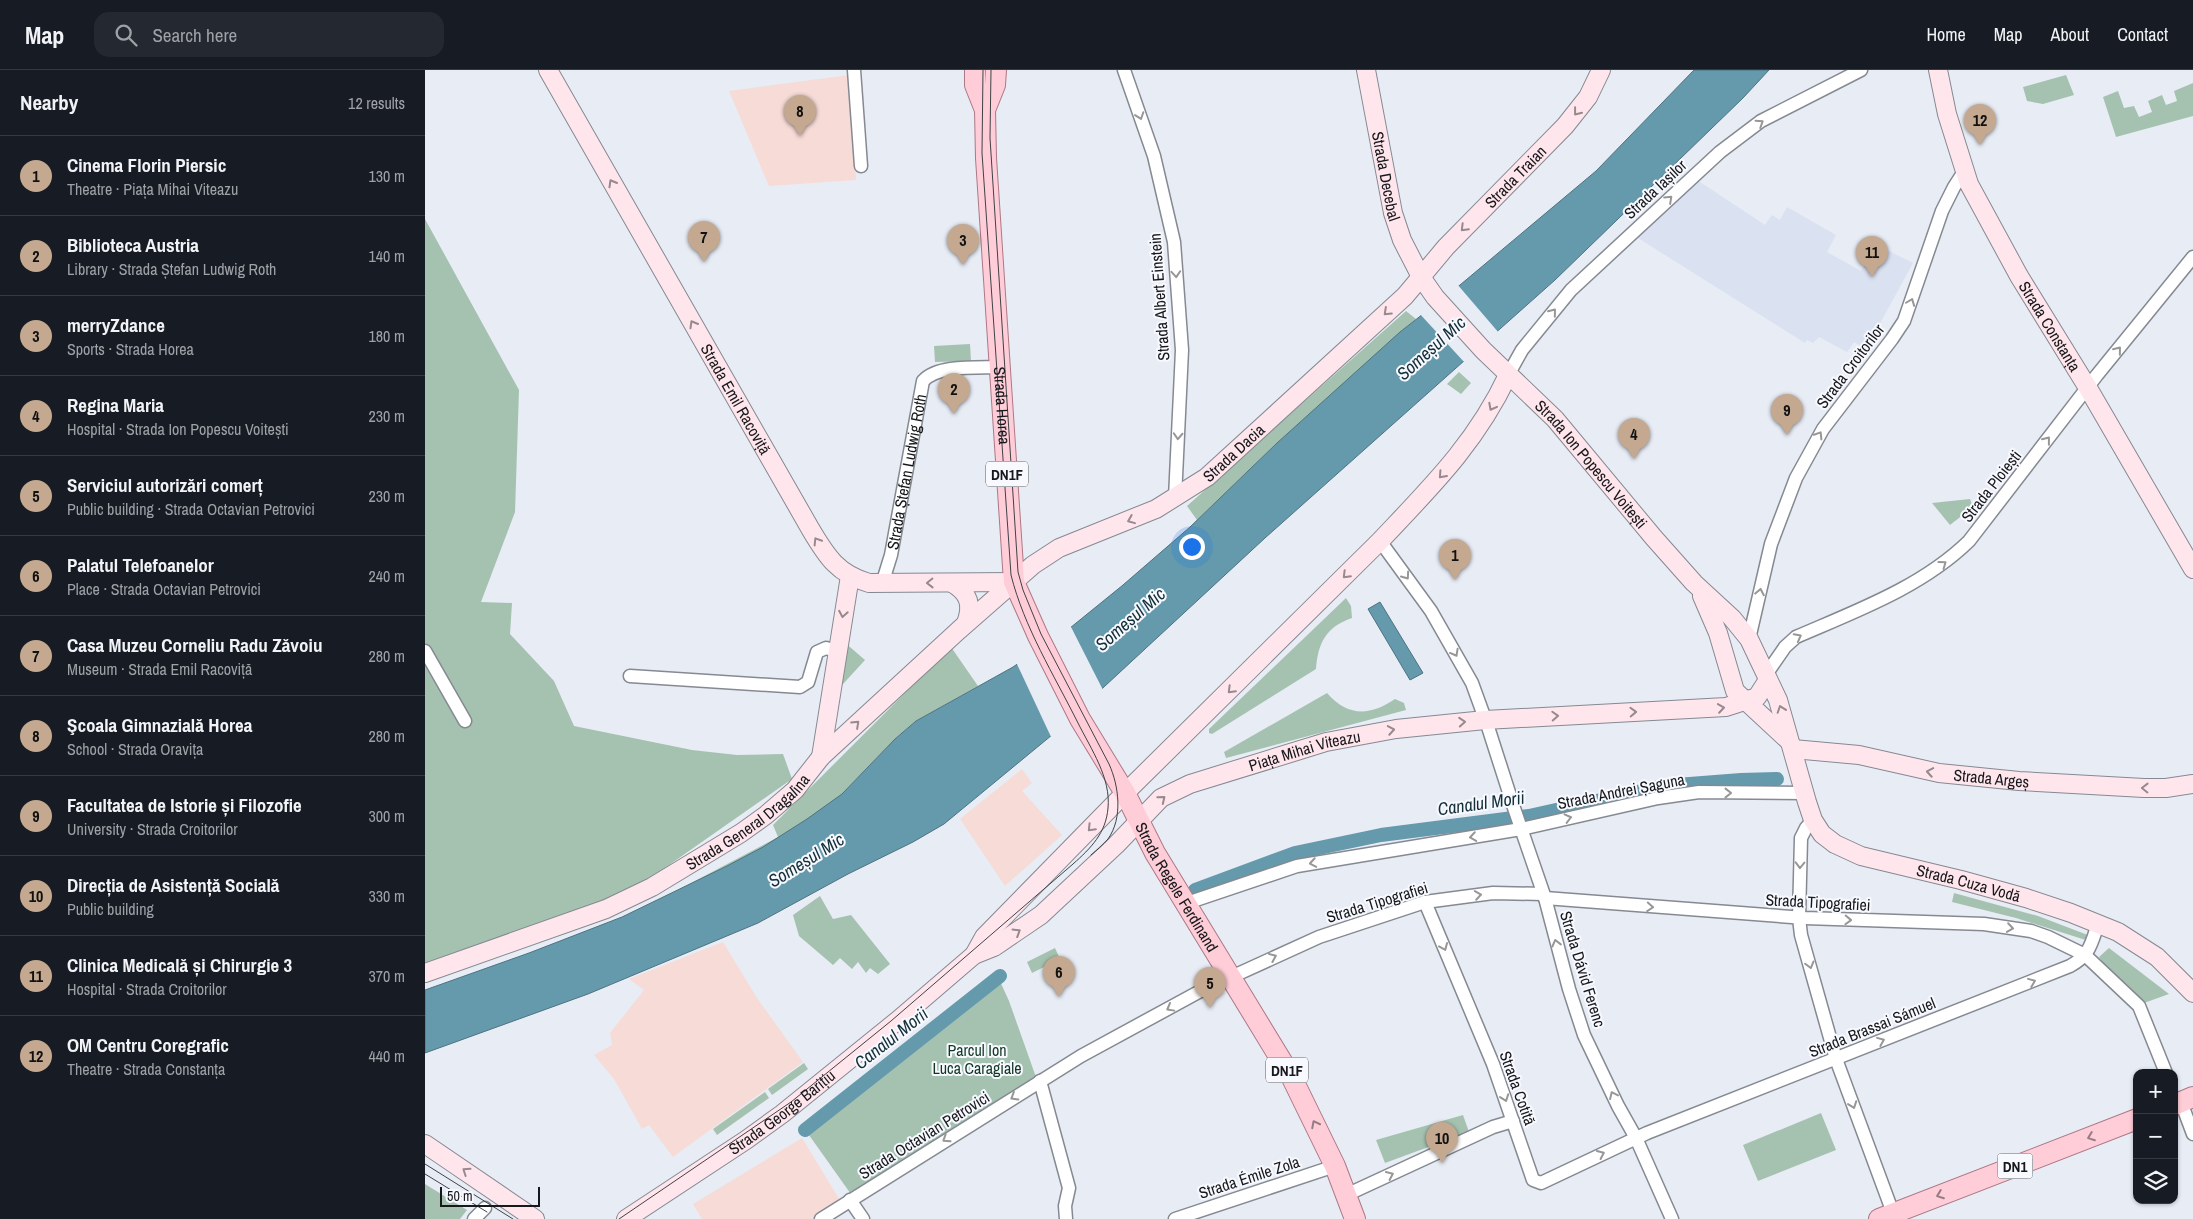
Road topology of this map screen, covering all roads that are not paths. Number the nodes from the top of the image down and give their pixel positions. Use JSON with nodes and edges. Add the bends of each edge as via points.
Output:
{"nodes":[{"id":1,"x":548,"y":70,"type":"edge"},
{"id":2,"x":854,"y":70,"type":"edge"},
{"id":3,"x":975,"y":70,"type":"edge"},
{"id":4,"x":996,"y":70,"type":"edge"},
{"id":5,"x":1124,"y":70,"type":"edge"},
{"id":6,"x":1366,"y":70,"type":"edge"},
{"id":7,"x":1601,"y":70,"type":"edge"},
{"id":8,"x":1861,"y":70,"type":"edge"},
{"id":9,"x":1938,"y":70,"type":"edge"},
{"id":10,"x":985,"y":110,"type":"junction"},
{"id":11,"x":861,"y":166,"type":"dead end"},
{"id":12,"x":1965,"y":170,"type":"junction"},
{"id":13,"x":2193,"y":257,"type":"edge"},
{"id":14,"x":1421,"y":277,"type":"junction"},
{"id":15,"x":1435,"y":297,"type":"joint"},
{"id":16,"x":1001,"y":367,"type":"junction"},
{"id":17,"x":1508,"y":375,"type":"junction"},
{"id":18,"x":2088,"y":388,"type":"junction"},
{"id":19,"x":1175,"y":498,"type":"junction"},
{"id":20,"x":1380,"y":541,"type":"junction"},
{"id":21,"x":2193,"y":570,"type":"edge"},
{"id":22,"x":850,"y":576,"type":"junction"},
{"id":23,"x":1014,"y":582,"type":"junction"},
{"id":24,"x":952,"y":583,"type":"junction"},
{"id":25,"x":882,"y":584,"type":"junction"},
{"id":26,"x":1694,"y":584,"type":"junction"},
{"id":27,"x":966,"y":624,"type":"junction"},
{"id":28,"x":1749,"y":639,"type":"junction"},
{"id":29,"x":425,"y":651,"type":"edge"},
{"id":30,"x":836,"y":651,"type":"junction"},
{"id":31,"x":630,"y":676,"type":"dead end"},
{"id":32,"x":1768,"y":677,"type":"junction"},
{"id":33,"x":1748,"y":701,"type":"junction"},
{"id":34,"x":1485,"y":720,"type":"junction"},
{"id":35,"x":465,"y":721,"type":"dead end"},
{"id":36,"x":1791,"y":744,"type":"junction"},
{"id":37,"x":821,"y":757,"type":"junction"},
{"id":38,"x":2193,"y":784,"type":"edge"},
{"id":39,"x":1125,"y":793,"type":"junction"},
{"id":40,"x":1805,"y":793,"type":"junction"},
{"id":41,"x":1813,"y":820,"type":"junction"},
{"id":42,"x":1139,"y":821,"type":"junction"},
{"id":43,"x":1520,"y":827,"type":"junction"},
{"id":44,"x":1544,"y":896,"type":"junction"},
{"id":45,"x":1425,"y":902,"type":"junction"},
{"id":46,"x":1184,"y":904,"type":"junction"},
{"id":47,"x":1799,"y":918,"type":"junction"},
{"id":48,"x":2098,"y":924,"type":"junction"},
{"id":49,"x":974,"y":955,"type":"junction"},
{"id":50,"x":2085,"y":955,"type":"junction"},
{"id":51,"x":425,"y":973,"type":"edge"},
{"id":52,"x":1229,"y":977,"type":"junction"},
{"id":53,"x":2193,"y":993,"type":"edge"},
{"id":54,"x":1836,"y":1059,"type":"junction"},
{"id":55,"x":2164,"y":1069,"type":"edge"},
{"id":56,"x":1040,"y":1081,"type":"junction"},
{"id":57,"x":2183,"y":1101,"type":"edge"},
{"id":58,"x":1513,"y":1121,"type":"junction"},
{"id":59,"x":2133,"y":1121,"type":"edge"},
{"id":60,"x":2193,"y":1134,"type":"edge"},
{"id":61,"x":1636,"y":1138,"type":"junction"},
{"id":62,"x":425,"y":1144,"type":"edge"},
{"id":63,"x":1335,"y":1166,"type":"junction"},
{"id":64,"x":1346,"y":1196,"type":"junction"},
{"id":65,"x":850,"y":1200,"type":"junction"},
{"id":66,"x":485,"y":1208,"type":"dead end"},
{"id":67,"x":1886,"y":1216,"type":"edge"},
{"id":68,"x":474,"y":1219,"type":"edge"},
{"id":69,"x":535,"y":1219,"type":"edge"},
{"id":70,"x":626,"y":1219,"type":"edge"},
{"id":71,"x":821,"y":1219,"type":"edge"},
{"id":72,"x":863,"y":1219,"type":"edge"},
{"id":73,"x":1066,"y":1219,"type":"edge"},
{"id":74,"x":1175,"y":1219,"type":"edge"},
{"id":75,"x":1355,"y":1219,"type":"edge"},
{"id":76,"x":1672,"y":1219,"type":"edge"}],
"edges":[{"from":22,"to":1,"type":"main road","name":"Strada Emil Racoviță","one_way":true,"via":[[829,559],[811,530]]},
{"from":2,"to":11,"type":"street"},
{"from":3,"to":10,"type":"main road","name":"Strada Horea","number":"DN1F","via":[[975,84]]},
{"from":4,"to":10,"type":"main road","name":"Strada Horea","number":"DN1F","via":[[995,85]]},
{"from":5,"to":19,"type":"street","name":"Strada Albert Einstein","one_way":true,"via":[[1153,156],[1174,242],[1182,350]]},
{"from":6,"to":14,"type":"main road","name":"Strada Decebal","via":[[1393,213],[1402,240]]},
{"from":7,"to":14,"type":"main road","name":"Strada Traian","one_way":true,"via":[[1588,97],[1565,126],[1445,247]]},
{"from":17,"to":8,"type":"street","name":"Strada Iașilor","one_way":true,"via":[[1522,350],[1571,290],[1720,152],[1761,121]]},
{"from":9,"to":12,"type":"main road","name":"Strada Constanța","via":[[1947,114]]},
{"from":10,"to":16,"type":"main road","name":"Strada Horea","number":"DN1F"},
{"from":12,"to":18,"type":"main road","name":"Strada Constanța","via":[[1969,184],[2019,276]]},
{"from":28,"to":12,"type":"street","name":"Strada Croitorilor","one_way":true,"via":[[1771,544],[1796,478],[1823,429],[1904,321],[1942,211]]},
{"from":18,"to":13,"type":"street","name":"Strada Ploiești","one_way":true},
{"from":14,"to":15,"type":"main road","name":"Strada Decebal"},
{"from":14,"to":19,"type":"main road","name":"Strada Dacia","one_way":true,"via":[[1405,296],[1227,460]]},
{"from":15,"to":17,"type":"main road","name":"Strada Ion Popescu Voitești"},
{"from":16,"to":23,"type":"main road","name":"Strada Horea","number":"DN1F"},
{"from":16,"to":25,"type":"street","name":"Strada Ștefan Ludwig Roth","via":[[939,370],[923,381],[891,556]]},
{"from":17,"to":20,"type":"main road","one_way":true,"via":[[1489,413],[1459,456]]},
{"from":17,"to":26,"type":"main road","name":"Strada Ion Popescu Voitești","via":[[1555,419]]},
{"from":18,"to":21,"type":"main road","name":"Strada Constanța"},
{"from":32,"to":18,"type":"street","name":"Strada Ploiești","one_way":true,"via":[[1785,646],[1796,637],[1893,593],[1955,555]]},
{"from":19,"to":23,"type":"main road","name":"Strada Dacia","one_way":true,"via":[[1135,518],[1059,548]]},
{"from":20,"to":34,"type":"street","one_way":true,"via":[[1431,611],[1472,683]]},
{"from":20,"to":39,"type":"main road","one_way":true},
{"from":22,"to":25,"type":"main road","name":"Strada Emil Racoviță"},
{"from":22,"to":30,"type":"main road","one_way":true},
{"from":23,"to":24,"type":"main road","name":"Strada Emil Racoviță"},
{"from":23,"to":27,"type":"main road","name":"Strada General Dragalina"},
{"from":23,"to":39,"type":"main road","name":"Strada Horea","number":"DN1F","via":[[1081,719]]},
{"from":24,"to":25,"type":"main road","name":"Strada Emil Racoviță","one_way":true},
{"from":24,"to":27,"type":"main road","via":[[968,598],[970,614]]},
{"from":26,"to":28,"type":"main road","name":"Strada Ion Popescu Voitești","via":[[1733,618]]},
{"from":26,"to":33,"type":"main road","name":"Strada Ion Popescu Voitești","via":[[1711,614],[1731,683],[1739,696]]},
{"from":37,"to":27,"type":"main road","name":"Strada General Dragalina","one_way":true},
{"from":28,"to":32,"type":"main road","name":"Strada Ion Popescu Voitești"},
{"from":29,"to":35,"type":"street"},
{"from":30,"to":31,"type":"street","via":[[827,648],[817,652],[808,682],[800,687]]},
{"from":30,"to":37,"type":"main road"},
{"from":32,"to":33,"type":"main road","via":[[1760,694]]},
{"from":36,"to":32,"type":"main road","name":"Strada Cuza Vodă","one_way":true},
{"from":34,"to":33,"type":"main road","name":"Piața Mihai Viteazu","one_way":true,"via":[[1711,709]]},
{"from":33,"to":36,"type":"main road"},
{"from":42,"to":34,"type":"main road","name":"Piața Mihai Viteazu","one_way":true,"via":[[1161,798],[1181,788],[1319,744],[1396,728]]},
{"from":34,"to":43,"type":"street","name":"Strada Dávid Ferenc"},
{"from":38,"to":36,"type":"main road","name":"Strada Argeș","one_way":true,"via":[[2144,788],[2019,781],[1939,773]]},
{"from":36,"to":40,"type":"main road","name":"Strada Cuza Vodă"},
{"from":37,"to":51,"type":"main road","name":"Strada General Dragalina","via":[[795,790],[766,815],[652,887],[606,909]]},
{"from":39,"to":42,"type":"main road","name":"Strada Regele Ferdinand","number":"DN1F"},
{"from":39,"to":49,"type":"main road","name":"Strada George Barițiu","one_way":true,"via":[[984,937]]},
{"from":40,"to":41,"type":"main road","name":"Strada Cuza Vodă"},
{"from":43,"to":40,"type":"street","name":"Strada Andrei Șaguna","one_way":true,"via":[[1679,794]]},
{"from":41,"to":47,"type":"street","one_way":true,"via":[[1801,838]]},
{"from":41,"to":48,"type":"main road","name":"Strada Cuza Vodă","via":[[1828,839],[1850,852],[2026,898]]},
{"from":42,"to":46,"type":"main road","name":"Strada Regele Ferdinand","number":"DN1F"},
{"from":49,"to":42,"type":"main road","name":"Strada George Barițiu","one_way":true,"via":[[994,947],[1041,915]]},
{"from":43,"to":44,"type":"street","name":"Strada Dávid Ferenc"},
{"from":43,"to":46,"type":"street","name":"Strada Andrei Șaguna","one_way":true,"via":[[1297,866]]},
{"from":45,"to":44,"type":"street","name":"Strada Tipografiei","one_way":true,"via":[[1493,893]]},
{"from":44,"to":47,"type":"street","name":"Strada Tipografiei","one_way":true},
{"from":61,"to":44,"type":"street","name":"Strada Dávid Ferenc","one_way":true,"via":[[1584,1035]]},
{"from":52,"to":45,"type":"street","name":"Strada Tipografiei","one_way":true,"via":[[1319,937]]},
{"from":45,"to":58,"type":"street","name":"Strada Cotită","one_way":true,"via":[[1493,1064]]},
{"from":46,"to":52,"type":"main road","name":"Strada Regele Ferdinand","number":"DN1F"},
{"from":47,"to":50,"type":"street","name":"Strada Tipografiei","one_way":true,"via":[[1983,924],[2031,931]]},
{"from":47,"to":54,"type":"street","one_way":true},
{"from":48,"to":50,"type":"street"},
{"from":48,"to":53,"type":"main road","name":"Strada Cuza Vodă","via":[[2133,940],[2157,957]]},
{"from":49,"to":70,"type":"main road","name":"Strada George Barițiu","via":[[782,1114]]},
{"from":54,"to":50,"type":"street","name":"Strada Brassai Sámuel","one_way":true,"via":[[2070,966]]},
{"from":50,"to":55,"type":"street","via":[[2139,1006]]},
{"from":52,"to":56,"type":"street","name":"Strada Octavian Petrovici","one_way":true},
{"from":63,"to":52,"type":"main road","name":"Strada Regele Ferdinand","number":"DN1F","one_way":true,"via":[[1292,1078]]},
{"from":54,"to":61,"type":"street","name":"Strada Brassai Sámuel"},
{"from":54,"to":67,"type":"street","one_way":true},
{"from":56,"to":65,"type":"street","name":"Strada Octavian Petrovici","one_way":true},
{"from":56,"to":73,"type":"street","via":[[1067,1193]]},
{"from":57,"to":60,"type":"street"},
{"from":58,"to":61,"type":"street","name":"Strada Cotită","one_way":true,"via":[[1533,1180],[1537,1183]]},
{"from":64,"to":58,"type":"street","one_way":true,"via":[[1493,1127]]},
{"from":59,"to":67,"type":"main road","number":"DN1","one_way":true},
{"from":61,"to":76,"type":"street","name":"Strada Dávid Ferenc"},
{"from":69,"to":62,"type":"main road","one_way":true},
{"from":63,"to":64,"type":"main road","name":"Strada Regele Ferdinand","number":"DN1F"},
{"from":63,"to":74,"type":"street","name":"Strada Émile Zola"},
{"from":64,"to":75,"type":"main road","name":"Strada Regele Ferdinand","number":"DN1F"},
{"from":65,"to":71,"type":"street","name":"Strada Octavian Petrovici"},
{"from":65,"to":72,"type":"street"},
{"from":66,"to":68,"type":"street"}]}
